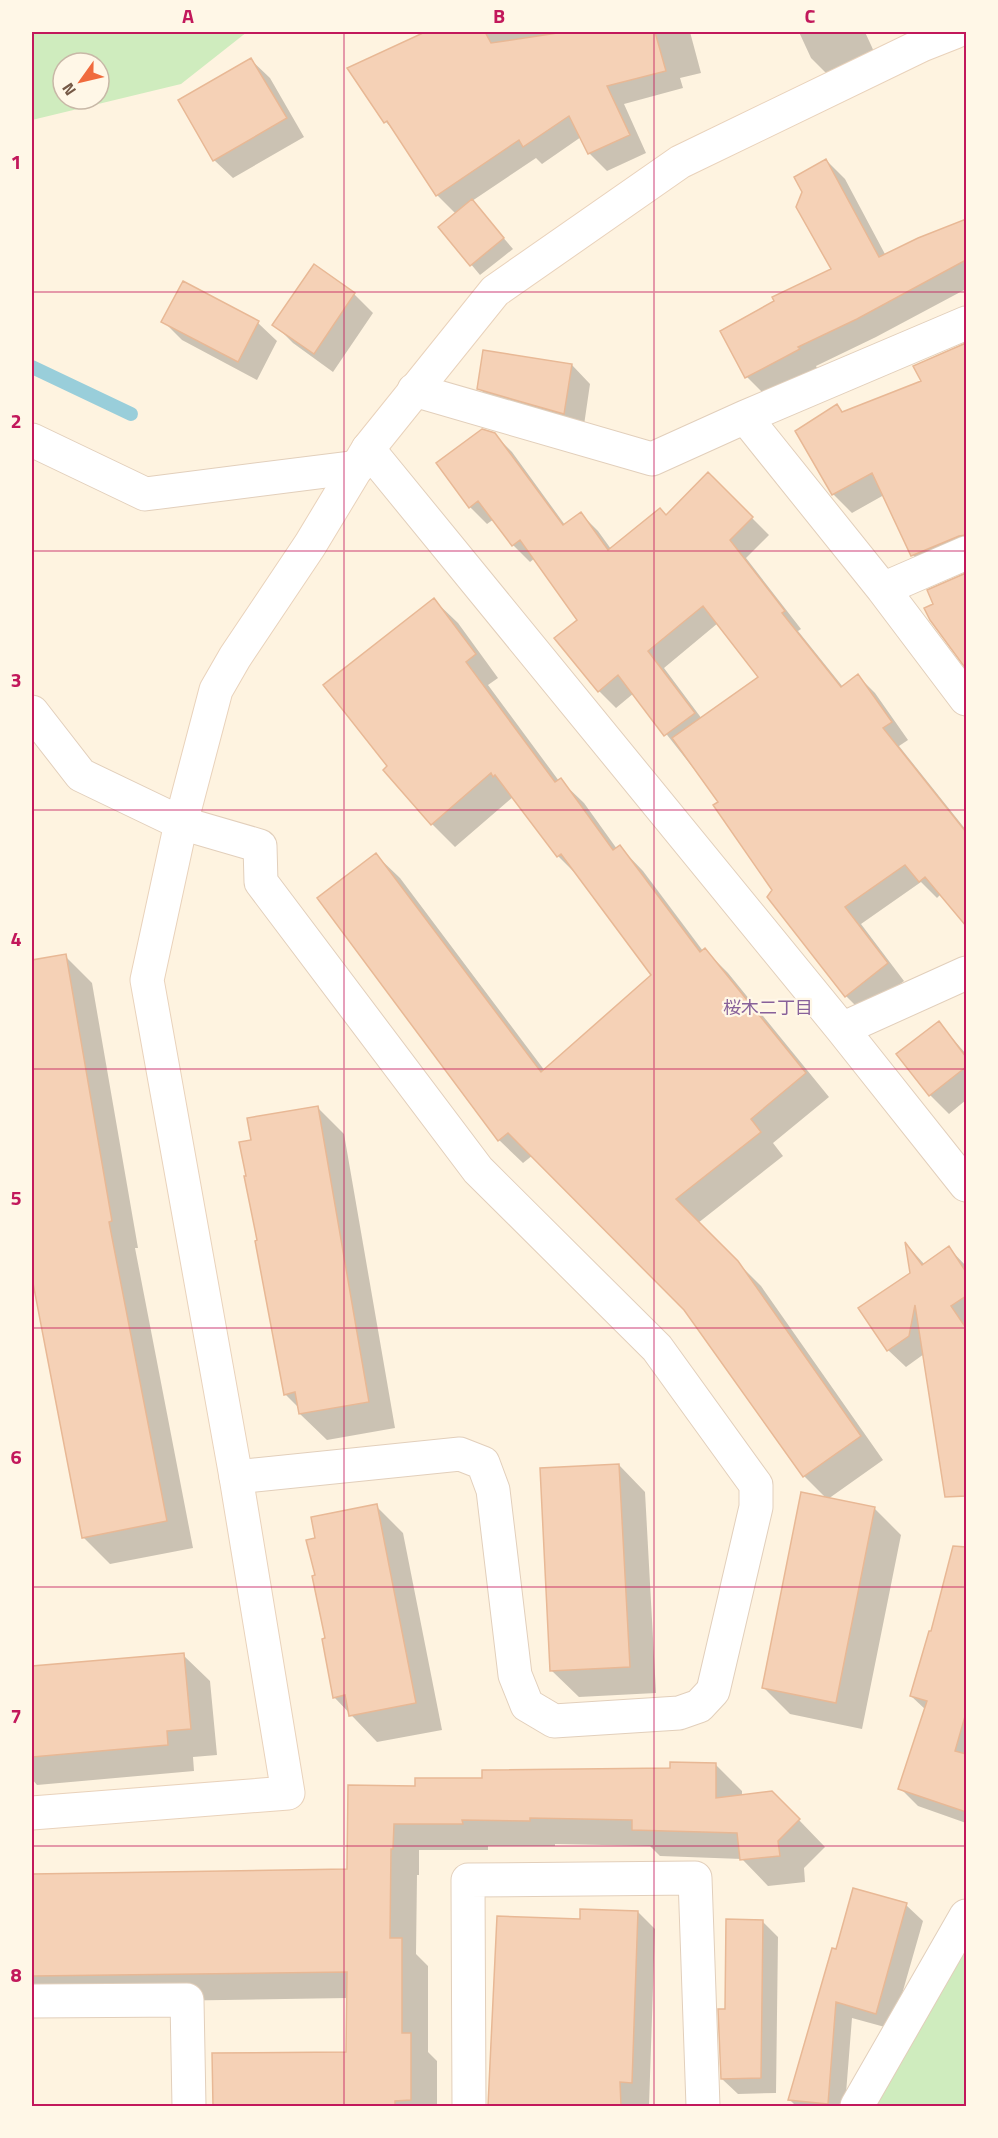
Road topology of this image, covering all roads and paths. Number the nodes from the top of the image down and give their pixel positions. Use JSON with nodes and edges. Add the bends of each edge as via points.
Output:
{"nodes":[{"id":1,"x":955,"y":32,"type":"edge"},
{"id":2,"x":920,"y":38,"type":"edge"},
{"id":3,"x":966,"y":323,"type":"edge"},
{"id":4,"x":414,"y":390,"type":"junction"},
{"id":5,"x":745,"y":417,"type":"junction"},
{"id":6,"x":32,"y":440,"type":"edge"},
{"id":7,"x":363,"y":458,"type":"junction"},
{"id":8,"x":966,"y":553,"type":"edge"},
{"id":9,"x":883,"y":589,"type":"junction"},
{"id":10,"x":966,"y":699,"type":"edge"},
{"id":11,"x":32,"y":712,"type":"edge"},
{"id":12,"x":181,"y":823,"type":"junction"},
{"id":13,"x":966,"y":974,"type":"edge"},
{"id":14,"x":842,"y":1029,"type":"junction"},
{"id":15,"x":966,"y":1185,"type":"edge"},
{"id":16,"x":236,"y":1477,"type":"junction"},
{"id":17,"x":32,"y":1813,"type":"edge"},
{"id":18,"x":966,"y":1916,"type":"edge"},
{"id":19,"x":32,"y":2001,"type":"edge"},
{"id":20,"x":189,"y":2106,"type":"edge"},
{"id":21,"x":469,"y":2106,"type":"edge"},
{"id":22,"x":703,"y":2106,"type":"edge"},
{"id":23,"x":857,"y":2106,"type":"edge"}],
"edges":[{"from":1,"to":2,"type":"street"},
{"from":2,"to":4,"type":"street","via":[[680,162],[495,291]]},
{"from":3,"to":5,"type":"street"},
{"from":4,"to":5,"type":"street","via":[[652,459]]},
{"from":4,"to":7,"type":"street"},
{"from":5,"to":9,"type":"street"},
{"from":6,"to":7,"type":"street","via":[[145,494]]},
{"from":7,"to":12,"type":"street","via":[[216,690]]},
{"from":7,"to":14,"type":"street"},
{"from":8,"to":9,"type":"street"},
{"from":9,"to":10,"type":"street"},
{"from":11,"to":12,"type":"street","via":[[81,775]]},
{"from":12,"to":16,"type":"street","via":[[147,980]]},
{"from":12,"to":16,"type":"street","via":[[260,846],[261,882],[478,1170],[657,1348],[756,1485],[756,1507],[713,1691],[699,1706],[679,1713],[554,1721],[528,1705],[515,1674],[493,1490],[483,1463],[460,1454]]},
{"from":13,"to":14,"type":"street"},
{"from":14,"to":15,"type":"street"},
{"from":16,"to":17,"type":"street","via":[[288,1793]]},
{"from":18,"to":23,"type":"street"},
{"from":19,"to":20,"type":"street","via":[[187,2000]]},
{"from":21,"to":22,"type":"street","via":[[468,1880],[683,1878],[695,1878]]}]}
